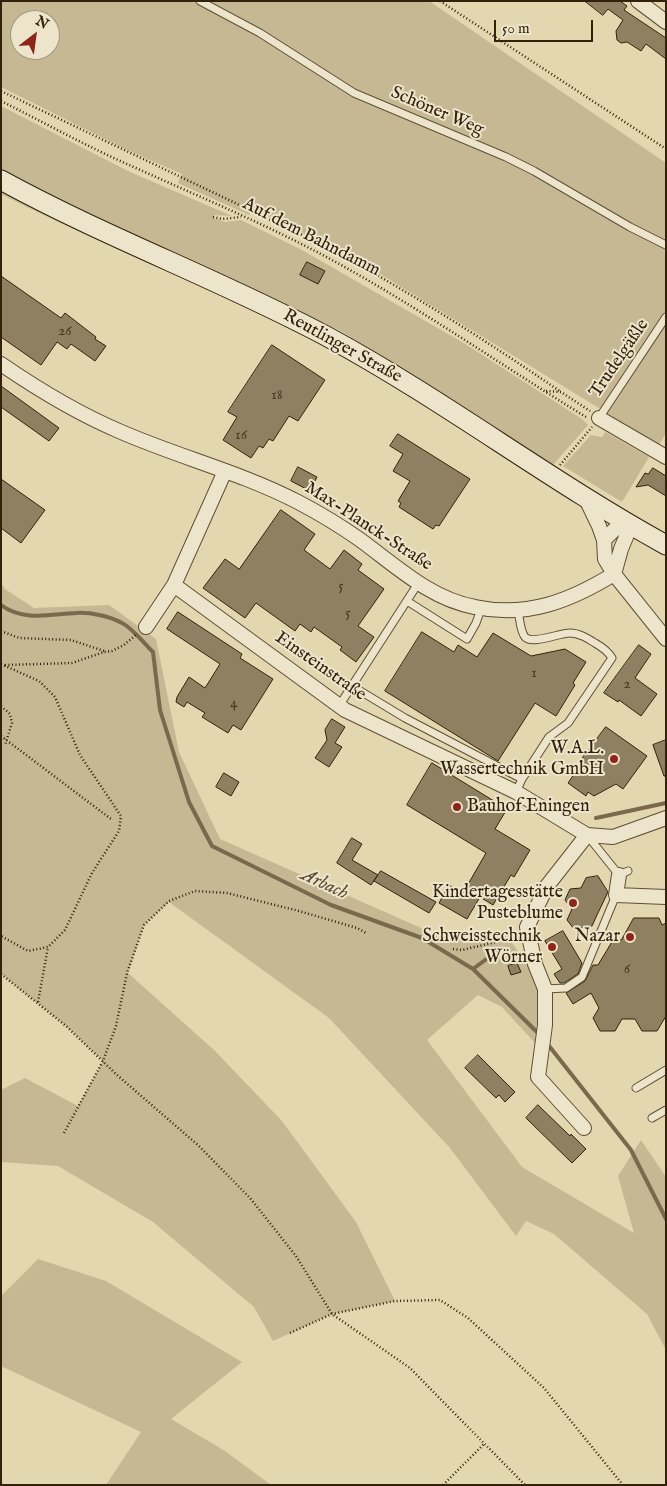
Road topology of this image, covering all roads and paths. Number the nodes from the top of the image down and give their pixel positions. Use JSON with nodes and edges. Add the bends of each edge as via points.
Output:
{"nodes":[{"id":1,"x":200,"y":1,"type":"edge"},
{"id":2,"x":440,"y":1,"type":"edge"},
{"id":3,"x":638,"y":1,"type":"edge"},
{"id":4,"x":666,"y":22,"type":"edge"},
{"id":5,"x":1,"y":92,"type":"edge"},
{"id":6,"x":1,"y":101,"type":"edge"},
{"id":7,"x":666,"y":149,"type":"edge"},
{"id":8,"x":1,"y":180,"type":"edge"},
{"id":9,"x":243,"y":216,"type":"junction"},
{"id":10,"x":213,"y":217,"type":"dead end"},
{"id":11,"x":666,"y":245,"type":"edge"},
{"id":12,"x":666,"y":317,"type":"edge"},
{"id":13,"x":1,"y":364,"type":"edge"},
{"id":14,"x":543,"y":391,"type":"junction"},
{"id":15,"x":561,"y":392,"type":"junction"},
{"id":16,"x":593,"y":421,"type":"junction"},
{"id":17,"x":666,"y":457,"type":"edge"},
{"id":18,"x":562,"y":463,"type":"dead end"},
{"id":19,"x":225,"y":471,"type":"junction"},
{"id":20,"x":584,"y":496,"type":"junction"},
{"id":21,"x":631,"y":525,"type":"junction"},
{"id":22,"x":604,"y":540,"type":"junction"},
{"id":23,"x":666,"y":545,"type":"edge"},
{"id":24,"x":614,"y":574,"type":"junction"},
{"id":25,"x":419,"y":582,"type":"junction"},
{"id":26,"x":174,"y":585,"type":"junction"},
{"id":27,"x":406,"y":601,"type":"junction"},
{"id":28,"x":481,"y":608,"type":"junction"},
{"id":29,"x":518,"y":611,"type":"junction"},
{"id":30,"x":146,"y":627,"type":"dead end"},
{"id":31,"x":1,"y":631,"type":"edge"},
{"id":32,"x":666,"y":639,"type":"edge"},
{"id":33,"x":124,"y":645,"type":"dead end"},
{"id":34,"x":104,"y":652,"type":"junction"},
{"id":35,"x":2,"y":665,"type":"edge"},
{"id":36,"x":352,"y":686,"type":"junction"},
{"id":37,"x":1,"y":706,"type":"edge"},
{"id":38,"x":339,"y":706,"type":"junction"},
{"id":39,"x":1,"y":736,"type":"edge"},
{"id":40,"x":6,"y":740,"type":"junction"},
{"id":41,"x":5,"y":745,"type":"dead end"},
{"id":42,"x":522,"y":779,"type":"junction"},
{"id":43,"x":516,"y":792,"type":"junction"},
{"id":44,"x":666,"y":818,"type":"edge"},
{"id":45,"x":111,"y":819,"type":"dead end"},
{"id":46,"x":587,"y":835,"type":"junction"},
{"id":47,"x":623,"y":873,"type":"joint"},
{"id":48,"x":616,"y":895,"type":"junction"},
{"id":49,"x":666,"y":898,"type":"edge"},
{"id":50,"x":527,"y":927,"type":"junction"},
{"id":51,"x":366,"y":933,"type":"dead end"},
{"id":52,"x":1,"y":936,"type":"edge"},
{"id":53,"x":48,"y":947,"type":"junction"},
{"id":54,"x":453,"y":949,"type":"dead end"},
{"id":55,"x":1,"y":974,"type":"edge"},
{"id":56,"x":545,"y":989,"type":"junction"},
{"id":57,"x":38,"y":1003,"type":"junction"},
{"id":58,"x":103,"y":1061,"type":"junction"},
{"id":59,"x":666,"y":1070,"type":"edge"},
{"id":60,"x":636,"y":1088,"type":"dead end"},
{"id":61,"x":666,"y":1110,"type":"edge"},
{"id":62,"x":652,"y":1118,"type":"dead end"},
{"id":63,"x":584,"y":1128,"type":"dead end"},
{"id":64,"x":64,"y":1133,"type":"dead end"},
{"id":65,"x":332,"y":1314,"type":"junction"},
{"id":66,"x":290,"y":1333,"type":"dead end"},
{"id":67,"x":485,"y":1444,"type":"junction"},
{"id":68,"x":443,"y":1485,"type":"edge"},
{"id":69,"x":525,"y":1485,"type":"edge"},
{"id":70,"x":623,"y":1485,"type":"edge"}],
"edges":[{"from":1,"to":11,"type":"lane","name":"Schöner Weg","via":[[260,33],[354,93],[506,157]]},
{"from":2,"to":7,"type":"path"},
{"from":3,"to":4,"type":"street"},
{"from":5,"to":15,"type":"path","via":[[331,249],[441,314]]},
{"from":6,"to":9,"type":"path","name":"Auf dem Bahndamm","via":[[113,158]]},
{"from":8,"to":20,"type":"main road","name":"Reutlinger Straße","via":[[75,219],[327,336]]},
{"from":9,"to":10,"type":"path"},
{"from":9,"to":14,"type":"path","name":"Auf dem Bahndamm","via":[[397,297]]},
{"from":12,"to":16,"type":"lane","name":"Trudelgäßle"},
{"from":13,"to":19,"type":"street","name":"Max-Planck-Straße","via":[[90,418]]},
{"from":14,"to":15,"type":"path"},
{"from":14,"to":16,"type":"path","name":"Auf dem Bahndamm"},
{"from":15,"to":16,"type":"path"},
{"from":16,"to":17,"type":"street"},
{"from":16,"to":18,"type":"path"},
{"from":19,"to":25,"type":"street","name":"Max-Planck-Straße","via":[[275,491],[315,512]]},
{"from":19,"to":26,"type":"street"},
{"from":20,"to":21,"type":"main road","name":"Reutlinger Straße"},
{"from":20,"to":22,"type":"street"},
{"from":21,"to":22,"type":"street","via":[[614,529]]},
{"from":21,"to":23,"type":"main road","name":"Reutlinger Straße"},
{"from":21,"to":24,"type":"street"},
{"from":22,"to":24,"type":"street","via":[[604,559]]},
{"from":24,"to":29,"type":"street","name":"Max-Planck-Straße","via":[[558,602]]},
{"from":24,"to":32,"type":"street"},
{"from":25,"to":27,"type":"lane"},
{"from":25,"to":28,"type":"street","name":"Max-Planck-Straße","via":[[453,602]]},
{"from":26,"to":30,"type":"street"},
{"from":26,"to":38,"type":"street","name":"Einsteinstraße"},
{"from":27,"to":28,"type":"lane","via":[[467,639]]},
{"from":27,"to":36,"type":"lane"},
{"from":28,"to":29,"type":"street","name":"Max-Planck-Straße"},
{"from":29,"to":42,"type":"lane","via":[[526,638],[532,641],[572,633],[586,637],[609,652],[612,658],[568,723],[549,737]]},
{"from":31,"to":34,"type":"path","via":[[19,638],[71,640]]},
{"from":33,"to":34,"type":"path"},
{"from":34,"to":35,"type":"path","via":[[72,663]]},
{"from":35,"to":53,"type":"path","via":[[39,681],[55,697],[80,755],[121,816],[119,831],[92,873],[65,930]]},
{"from":36,"to":38,"type":"lane"},
{"from":36,"to":42,"type":"lane","via":[[405,718]]},
{"from":37,"to":40,"type":"path","via":[[10,714],[12,723]]},
{"from":38,"to":43,"type":"street","name":"Einsteinstraße"},
{"from":39,"to":40,"type":"path"},
{"from":40,"to":41,"type":"path"},
{"from":40,"to":45,"type":"path"},
{"from":42,"to":43,"type":"lane"},
{"from":43,"to":46,"type":"street","name":"Einsteinstraße"},
{"from":44,"to":46,"type":"street","via":[[613,838]]},
{"from":46,"to":47,"type":"lane"},
{"from":46,"to":50,"type":"street","via":[[547,886]]},
{"from":47,"to":48,"type":"street"},
{"from":48,"to":49,"type":"street"},
{"from":48,"to":56,"type":"lane","via":[[582,977],[566,988]]},
{"from":50,"to":54,"type":"path","via":[[516,938],[462,950]]},
{"from":50,"to":56,"type":"street","via":[[535,964]]},
{"from":51,"to":58,"type":"path","via":[[227,892],[195,891],[169,901],[144,925],[140,934],[127,973],[116,1026]]},
{"from":52,"to":53,"type":"path","via":[[28,951]]},
{"from":53,"to":57,"type":"path"},
{"from":55,"to":57,"type":"path"},
{"from":56,"to":63,"type":"street","via":[[545,1025],[538,1077]]},
{"from":57,"to":58,"type":"path"},
{"from":58,"to":64,"type":"path"},
{"from":58,"to":65,"type":"path","via":[[199,1146],[250,1198],[296,1256]]},
{"from":59,"to":60,"type":"lane"},
{"from":61,"to":62,"type":"lane"},
{"from":65,"to":66,"type":"path"},
{"from":65,"to":67,"type":"path","via":[[410,1368]]},
{"from":65,"to":70,"type":"path","via":[[395,1300],[440,1300],[468,1318],[544,1388]]},
{"from":67,"to":68,"type":"path"},
{"from":67,"to":69,"type":"path"}]}
